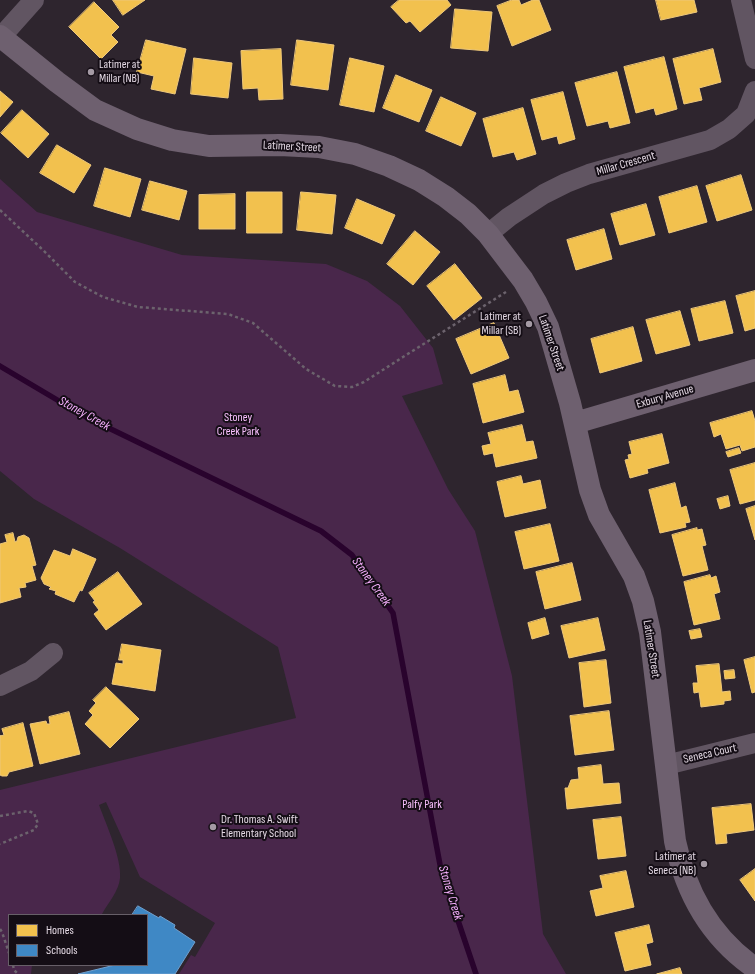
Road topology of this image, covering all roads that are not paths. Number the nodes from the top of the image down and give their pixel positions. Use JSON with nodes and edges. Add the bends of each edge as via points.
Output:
{"nodes":[{"id":1,"x":34,"y":0,"type":"edge"},
{"id":2,"x":741,"y":0,"type":"edge"},
{"id":3,"x":1,"y":36,"type":"edge"},
{"id":4,"x":755,"y":60,"type":"edge"},
{"id":5,"x":755,"y":92,"type":"edge"},
{"id":6,"x":488,"y":234,"type":"junction"},
{"id":7,"x":755,"y":370,"type":"edge"},
{"id":8,"x":575,"y":423,"type":"junction"},
{"id":9,"x":53,"y":653,"type":"dead end"},
{"id":10,"x":0,"y":686,"type":"edge"},
{"id":11,"x":755,"y":743,"type":"edge"},
{"id":12,"x":666,"y":765,"type":"junction"},
{"id":13,"x":755,"y":968,"type":"edge"}],
"edges":[{"from":1,"to":3,"type":"street"},
{"from":2,"to":4,"type":"street"},
{"from":3,"to":6,"type":"street","name":"Latimer Street","via":[[95,110],[137,129],[172,140],[209,146],[288,145],[319,147],[355,154],[389,166],[446,196]]},
{"from":5,"to":6,"type":"street","name":"Millar Crescent","via":[[746,114],[729,129],[710,140],[589,174],[566,183],[508,217]]},
{"from":6,"to":8,"type":"street","name":"Latimer Street","via":[[523,280],[548,327]]},
{"from":7,"to":8,"type":"street","name":"Exbury Avenue"},
{"from":8,"to":12,"type":"street","name":"Latimer Street","via":[[590,490],[599,515],[634,576],[642,601],[650,632]]},
{"from":9,"to":10,"type":"street","via":[[31,670]]},
{"from":11,"to":12,"type":"street","name":"Seneca Court"},
{"from":12,"to":13,"type":"street","name":"Latimer Street","via":[[675,841],[688,886],[716,933]]}]}
